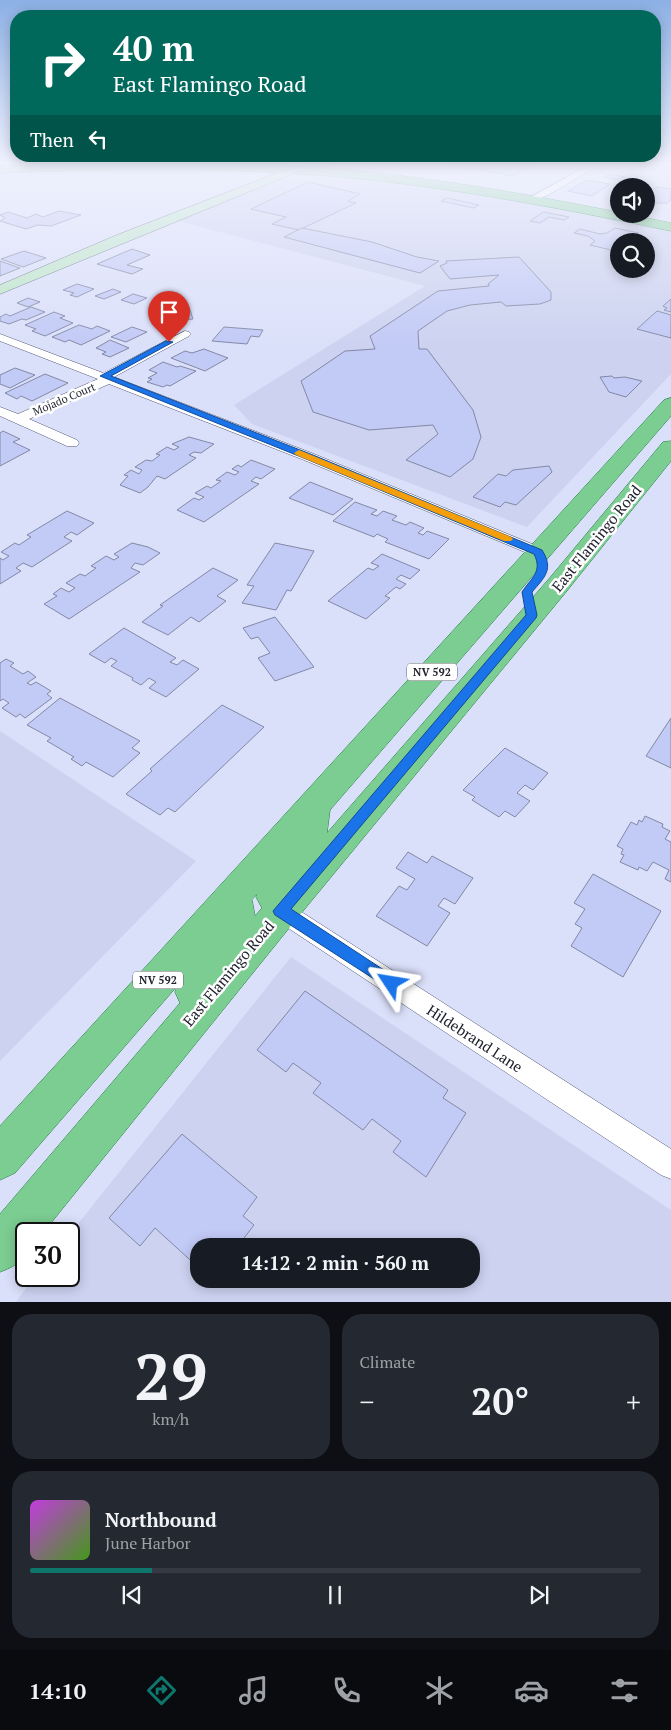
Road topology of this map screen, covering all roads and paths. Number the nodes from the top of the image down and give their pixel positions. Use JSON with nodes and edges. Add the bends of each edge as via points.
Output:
{"nodes":[{"id":1,"x":156,"y":225,"type":"edge"},
{"id":2,"x":0,"y":290,"type":"edge"},
{"id":3,"x":185,"y":334,"type":"dead end"},
{"id":4,"x":0,"y":337,"type":"edge"},
{"id":5,"x":107,"y":378,"type":"junction"},
{"id":6,"x":671,"y":404,"type":"edge"},
{"id":7,"x":0,"y":411,"type":"edge"},
{"id":8,"x":19,"y":419,"type":"junction"},
{"id":9,"x":72,"y":443,"type":"dead end"},
{"id":10,"x":671,"y":447,"type":"edge"},
{"id":11,"x":589,"y":496,"type":"junction"},
{"id":12,"x":538,"y":552,"type":"junction"},
{"id":13,"x":584,"y":554,"type":"junction"},
{"id":14,"x":532,"y":615,"type":"junction"},
{"id":15,"x":315,"y":802,"type":"junction"},
{"id":16,"x":233,"y":895,"type":"junction"},
{"id":17,"x":280,"y":911,"type":"junction"},
{"id":18,"x":165,"y":1049,"type":"junction"},
{"id":19,"x":0,"y":1158,"type":"edge"},
{"id":20,"x":671,"y":1165,"type":"edge"},
{"id":21,"x":0,"y":1249,"type":"edge"}],
"edges":[{"from":1,"to":2,"type":"street"},
{"from":3,"to":5,"type":"street","name":"Mojado Court"},
{"from":4,"to":5,"type":"street"},
{"from":5,"to":8,"type":"street","name":"Mojado Court"},
{"from":5,"to":12,"type":"street"},
{"from":6,"to":11,"type":"main road","number":"NV 592"},
{"from":7,"to":8,"type":"street","name":"Mojado Court"},
{"from":8,"to":9,"type":"street","name":"Mojado Court"},
{"from":10,"to":13,"type":"main road","name":"East Flamingo Road","number":"NV 592"},
{"from":11,"to":12,"type":"main road","number":"NV 592"},
{"from":11,"to":13,"type":"main road","via":[[593,518],[577,541]]},
{"from":12,"to":14,"type":"main road","via":[[544,566],[527,592]]},
{"from":12,"to":15,"type":"main road","number":"NV 592"},
{"from":13,"to":14,"type":"main road","name":"East Flamingo Road","number":"NV 592"},
{"from":14,"to":17,"type":"main road","name":"East Flamingo Road","number":"NV 592"},
{"from":15,"to":16,"type":"main road","number":"NV 592"},
{"from":15,"to":17,"type":"main road","via":[[309,845],[277,883],[274,897]]},
{"from":16,"to":18,"type":"main road","via":[[238,912],[237,929],[202,977]]},
{"from":16,"to":19,"type":"main road","number":"NV 592"},
{"from":17,"to":18,"type":"main road","name":"East Flamingo Road","number":"NV 592"},
{"from":17,"to":20,"type":"street","name":"Hildebrand Lane"},
{"from":18,"to":21,"type":"main road","name":"East Flamingo Road","number":"NV 592"}]}
